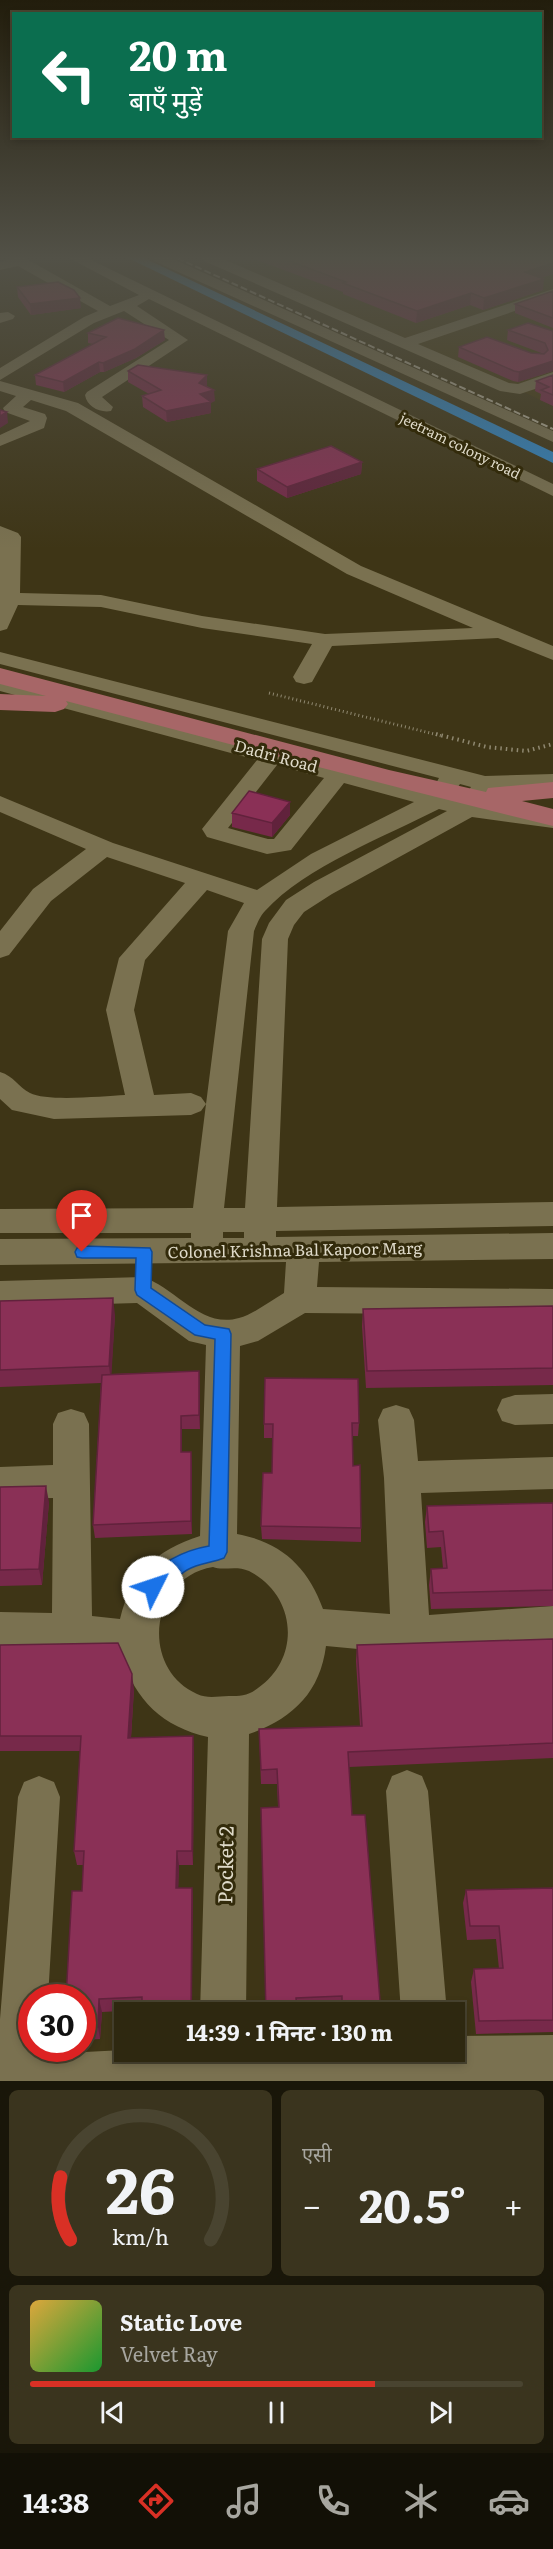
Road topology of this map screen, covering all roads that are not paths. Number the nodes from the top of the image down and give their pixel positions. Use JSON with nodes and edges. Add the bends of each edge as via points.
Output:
{"nodes":[{"id":1,"x":32,"y":355,"type":"edge"},
{"id":2,"x":155,"y":355,"type":"edge"},
{"id":3,"x":275,"y":355,"type":"edge"},
{"id":4,"x":374,"y":355,"type":"edge"},
{"id":5,"x":429,"y":355,"type":"edge"},
{"id":6,"x":0,"y":375,"type":"edge"},
{"id":7,"x":553,"y":376,"type":"edge"},
{"id":8,"x":96,"y":377,"type":"edge"},
{"id":9,"x":0,"y":386,"type":"edge"},
{"id":10,"x":31,"y":391,"type":"junction"},
{"id":11,"x":66,"y":394,"type":"junction"},
{"id":12,"x":105,"y":407,"type":"dead end"},
{"id":13,"x":5,"y":410,"type":"edge"},
{"id":14,"x":553,"y":436,"type":"edge"},
{"id":15,"x":0,"y":441,"type":"edge"},
{"id":16,"x":553,"y":491,"type":"edge"},
{"id":17,"x":0,"y":532,"type":"edge"},
{"id":18,"x":8,"y":599,"type":"junction"},
{"id":19,"x":0,"y":625,"type":"edge"},
{"id":20,"x":502,"y":633,"type":"junction"},
{"id":21,"x":325,"y":640,"type":"junction"},
{"id":22,"x":553,"y":654,"type":"edge"},
{"id":23,"x":0,"y":658,"type":"edge"},
{"id":24,"x":0,"y":663,"type":"edge"},
{"id":25,"x":0,"y":676,"type":"edge"},
{"id":26,"x":304,"y":677,"type":"dead end"},
{"id":27,"x":0,"y":684,"type":"edge"},
{"id":28,"x":0,"y":702,"type":"edge"},
{"id":29,"x":78,"y":705,"type":"junction"},
{"id":30,"x":272,"y":756,"type":"junction"},
{"id":31,"x":340,"y":773,"type":"junction"},
{"id":32,"x":454,"y":774,"type":"junction"},
{"id":33,"x":553,"y":781,"type":"edge"},
{"id":34,"x":553,"y":790,"type":"edge"},
{"id":35,"x":497,"y":794,"type":"junction"},
{"id":36,"x":437,"y":800,"type":"junction"},
{"id":37,"x":0,"y":803,"type":"edge"},
{"id":38,"x":469,"y":809,"type":"junction"},
{"id":39,"x":553,"y":820,"type":"edge"},
{"id":40,"x":104,"y":848,"type":"junction"},
{"id":41,"x":202,"y":880,"type":"junction"},
{"id":42,"x":262,"y":900,"type":"junction"},
{"id":43,"x":0,"y":949,"type":"edge"},
{"id":44,"x":0,"y":1082,"type":"edge"},
{"id":45,"x":191,"y":1104,"type":"dead end"},
{"id":46,"x":142,"y":1106,"type":"junction"},
{"id":47,"x":11,"y":1107,"type":"edge"},
{"id":48,"x":553,"y":1214,"type":"edge"},
{"id":49,"x":207,"y":1220,"type":"junction"},
{"id":50,"x":0,"y":1221,"type":"edge"},
{"id":51,"x":259,"y":1234,"type":"junction"},
{"id":52,"x":553,"y":1246,"type":"edge"},
{"id":53,"x":303,"y":1249,"type":"junction"},
{"id":54,"x":0,"y":1252,"type":"edge"},
{"id":55,"x":144,"y":1252,"type":"junction"},
{"id":56,"x":207,"y":1252,"type":"junction"},
{"id":57,"x":143,"y":1290,"type":"junction"},
{"id":58,"x":0,"y":1294,"type":"edge"},
{"id":59,"x":300,"y":1300,"type":"junction"},
{"id":60,"x":553,"y":1302,"type":"edge"},
{"id":61,"x":223,"y":1334,"type":"junction"},
{"id":62,"x":553,"y":1409,"type":"edge"},
{"id":63,"x":515,"y":1410,"type":"dead end"},
{"id":64,"x":396,"y":1420,"type":"dead end"},
{"id":65,"x":71,"y":1424,"type":"dead end"},
{"id":66,"x":553,"y":1473,"type":"edge"},
{"id":67,"x":402,"y":1478,"type":"junction"},
{"id":68,"x":72,"y":1481,"type":"junction"},
{"id":69,"x":0,"y":1483,"type":"edge"},
{"id":70,"x":218,"y":1552,"type":"junction"},
{"id":71,"x":553,"y":1625,"type":"edge"},
{"id":72,"x":310,"y":1626,"type":"junction"},
{"id":73,"x":0,"y":1631,"type":"edge"},
{"id":74,"x":72,"y":1632,"type":"junction"},
{"id":75,"x":411,"y":1635,"type":"junction"},
{"id":76,"x":136,"y":1640,"type":"junction"},
{"id":77,"x":229,"y":1716,"type":"junction"},
{"id":78,"x":407,"y":1791,"type":"dead end"},
{"id":79,"x":39,"y":1797,"type":"dead end"},
{"id":80,"x":223,"y":2002,"type":"edge"},
{"id":81,"x":423,"y":2002,"type":"edge"},
{"id":82,"x":553,"y":2058,"type":"edge"},
{"id":83,"x":427,"y":2064,"type":"edge"},
{"id":84,"x":222,"y":2068,"type":"edge"},
{"id":85,"x":13,"y":2080,"type":"edge"}],
"edges":[{"from":1,"to":6,"type":"street"},
{"from":2,"to":12,"type":"street","via":[[93,395]]},
{"from":3,"to":16,"type":"street","name":"jeetram colony road"},
{"from":4,"to":14,"type":"street"},
{"from":5,"to":7,"type":"street","via":[[510,389]]},
{"from":8,"to":11,"type":"street"},
{"from":9,"to":10,"type":"street"},
{"from":10,"to":11,"type":"street"},
{"from":10,"to":13,"type":"street"},
{"from":11,"to":20,"type":"street","via":[[72,407],[354,570]]},
{"from":13,"to":15,"type":"street","via":[[39,418],[39,424]]},
{"from":17,"to":18,"type":"street","via":[[11,537]]},
{"from":18,"to":19,"type":"street","via":[[6,616]]},
{"from":18,"to":21,"type":"street","via":[[101,601],[202,622]]},
{"from":20,"to":21,"type":"street"},
{"from":20,"to":22,"type":"street"},
{"from":21,"to":26,"type":"street"},
{"from":23,"to":32,"type":"street","name":"Dadri Road"},
{"from":24,"to":35,"type":"main road","via":[[192,717]]},
{"from":25,"to":35,"type":"main road","via":[[386,778]]},
{"from":27,"to":29,"type":"street","name":"Dadri Road"},
{"from":28,"to":29,"type":"main road"},
{"from":29,"to":30,"type":"street","name":"Dadri Road"},
{"from":30,"to":31,"type":"street","name":"Dadri Road"},
{"from":30,"to":31,"type":"street","via":[[276,802]]},
{"from":31,"to":36,"type":"street","name":"Dadri Road"},
{"from":32,"to":35,"type":"street","name":"Dadri Road"},
{"from":32,"to":36,"type":"street"},
{"from":33,"to":35,"type":"street","name":"Dadri Road"},
{"from":34,"to":35,"type":"main road"},
{"from":35,"to":38,"type":"street"},
{"from":35,"to":39,"type":"main road"},
{"from":36,"to":38,"type":"street","name":"Dadri Road"},
{"from":36,"to":42,"type":"street","via":[[320,859]]},
{"from":37,"to":40,"type":"street"},
{"from":38,"to":39,"type":"street","name":"Dadri Road"},
{"from":38,"to":51,"type":"street","via":[[323,888],[295,906],[282,923],[275,939]]},
{"from":40,"to":41,"type":"street"},
{"from":40,"to":43,"type":"street","via":[[42,895]]},
{"from":41,"to":42,"type":"street"},
{"from":41,"to":46,"type":"street","via":[[132,958],[120,1010]]},
{"from":42,"to":49,"type":"street","via":[[252,909],[241,931]]},
{"from":44,"to":47,"type":"street"},
{"from":45,"to":46,"type":"street"},
{"from":46,"to":47,"type":"street"},
{"from":48,"to":51,"type":"street","name":"Colonel Krishna Bal Kapoor Marg"},
{"from":49,"to":50,"type":"street","name":"Colonel Krishna Bal Kapoor Marg"},
{"from":49,"to":51,"type":"street","name":"Colonel Krishna Bal Kapoor Marg"},
{"from":49,"to":56,"type":"street"},
{"from":51,"to":53,"type":"street","name":"Colonel Krishna Bal Kapoor Marg"},
{"from":51,"to":56,"type":"street","name":"Colonel Krishna Bal Kapoor Marg"},
{"from":52,"to":53,"type":"street","name":"Colonel Krishna Bal Kapoor Marg"},
{"from":53,"to":59,"type":"street"},
{"from":54,"to":55,"type":"street","name":"Colonel Krishna Bal Kapoor Marg"},
{"from":55,"to":56,"type":"street","name":"Colonel Krishna Bal Kapoor Marg"},
{"from":55,"to":57,"type":"street"},
{"from":57,"to":58,"type":"street"},
{"from":57,"to":61,"type":"street","via":[[201,1331]]},
{"from":59,"to":60,"type":"street"},
{"from":59,"to":61,"type":"street","via":[[246,1330]]},
{"from":61,"to":70,"type":"street"},
{"from":62,"to":63,"type":"street"},
{"from":64,"to":67,"type":"street"},
{"from":65,"to":68,"type":"street"},
{"from":66,"to":67,"type":"street"},
{"from":67,"to":75,"type":"street"},
{"from":68,"to":69,"type":"street"},
{"from":68,"to":74,"type":"street"},
{"from":70,"to":72,"type":"street","via":[[255,1557],[287,1576],[307,1607]]},
{"from":70,"to":76,"type":"street","via":[[182,1563],[153,1587],[137,1621]]},
{"from":71,"to":75,"type":"street"},
{"from":72,"to":75,"type":"street"},
{"from":72,"to":77,"type":"street","via":[[305,1662],[283,1693],[267,1705]]},
{"from":73,"to":74,"type":"street"},
{"from":74,"to":76,"type":"street"},
{"from":76,"to":77,"type":"street","via":[[146,1675],[172,1702],[209,1716]]},
{"from":77,"to":80,"type":"street","name":"Pocket 2"},
{"from":78,"to":81,"type":"street"},
{"from":79,"to":85,"type":"street"},
{"from":82,"to":83,"type":"street"},
{"from":83,"to":84,"type":"street"},
{"from":84,"to":85,"type":"street"}]}
